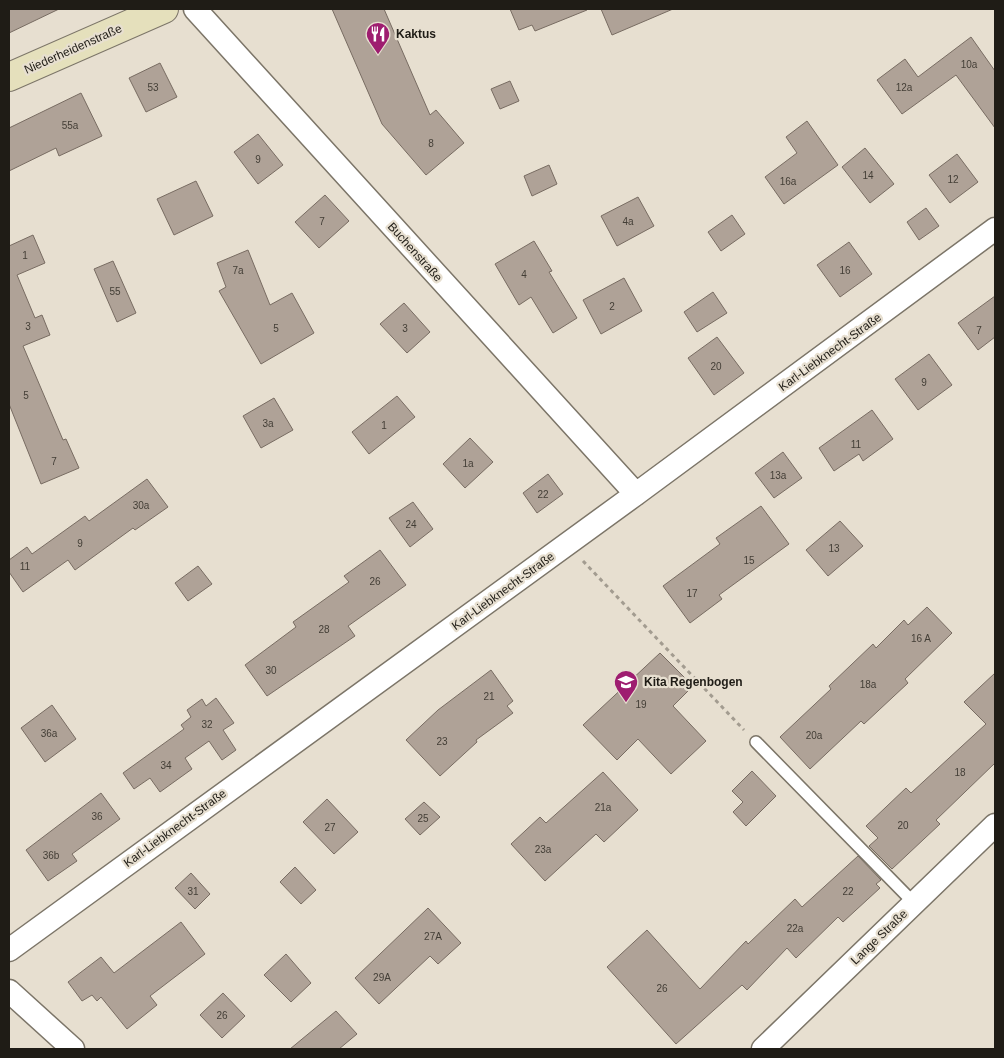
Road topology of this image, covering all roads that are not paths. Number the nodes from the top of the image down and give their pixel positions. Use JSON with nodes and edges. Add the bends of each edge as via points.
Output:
{"nodes":[{"id":1,"x":164,"y":9,"type":"edge"},
{"id":2,"x":195,"y":9,"type":"edge"},
{"id":3,"x":9,"y":77,"type":"edge"},
{"id":4,"x":995,"y":229,"type":"edge"},
{"id":5,"x":636,"y":494,"type":"junction"},
{"id":6,"x":756,"y":742,"type":"road end"},
{"id":7,"x":995,"y":824,"type":"edge"},
{"id":8,"x":914,"y":903,"type":"junction"},
{"id":9,"x":9,"y":950,"type":"edge"},
{"id":10,"x":9,"y":991,"type":"edge"},
{"id":11,"x":73,"y":1049,"type":"edge"},
{"id":12,"x":763,"y":1049,"type":"edge"}],
"edges":[{"from":1,"to":3,"type":"street","name":"Niederheidenstraße"},
{"from":2,"to":5,"type":"street","name":"Buchenstraße"},
{"from":4,"to":5,"type":"street","name":"Karl-Liebknecht-Straße"},
{"from":5,"to":9,"type":"street","name":"Karl-Liebknecht-Straße"},
{"from":6,"to":8,"type":"lane"},
{"from":7,"to":8,"type":"street","name":"Lange Straße"},
{"from":8,"to":12,"type":"street","name":"Lange Straße"},
{"from":10,"to":11,"type":"street"}]}
